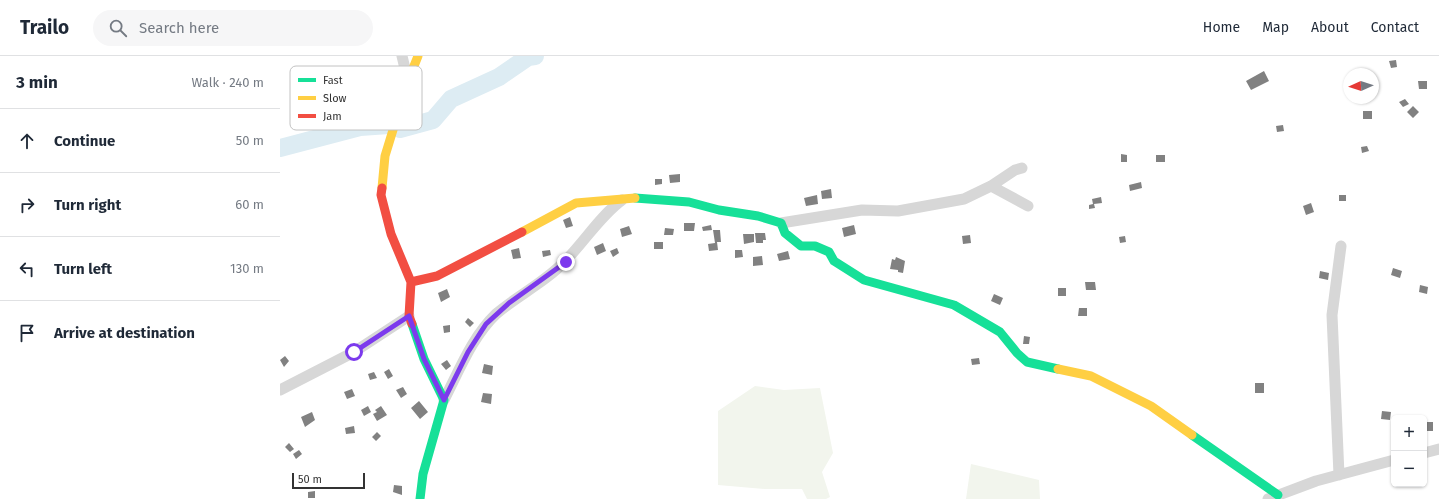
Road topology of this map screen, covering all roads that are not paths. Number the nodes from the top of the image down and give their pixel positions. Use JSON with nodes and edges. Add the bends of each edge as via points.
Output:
{"nodes":[{"id":1,"x":402,"y":56,"type":"edge"},
{"id":2,"x":418,"y":56,"type":"edge"},
{"id":3,"x":404,"y":66,"type":"edge"},
{"id":4,"x":414,"y":66,"type":"edge"},
{"id":5,"x":393,"y":130,"type":"edge"},
{"id":6,"x":1022,"y":168,"type":"dead end"},
{"id":7,"x":991,"y":186,"type":"junction"},
{"id":8,"x":622,"y":200,"type":"junction"},
{"id":9,"x":1028,"y":206,"type":"dead end"},
{"id":10,"x":782,"y":222,"type":"junction"},
{"id":11,"x":1341,"y":246,"type":"dead end"},
{"id":12,"x":411,"y":282,"type":"junction"},
{"id":13,"x":409,"y":316,"type":"junction"},
{"id":14,"x":280,"y":390,"type":"edge"},
{"id":15,"x":444,"y":400,"type":"junction"},
{"id":16,"x":1439,"y":449,"type":"edge"},
{"id":17,"x":1427,"y":452,"type":"edge"},
{"id":18,"x":1391,"y":461,"type":"edge"},
{"id":19,"x":1339,"y":475,"type":"junction"},
{"id":20,"x":1273,"y":497,"type":"edge"},
{"id":21,"x":420,"y":499,"type":"edge"}],
"edges":[{"from":1,"to":3,"type":"street"},
{"from":2,"to":4,"type":"street"},
{"from":5,"to":12,"type":"street","via":[[385,156],[381,194],[391,234]]},
{"from":6,"to":7,"type":"street"},
{"from":7,"to":9,"type":"street"},
{"from":7,"to":10,"type":"street","via":[[964,199],[898,211],[862,210]]},
{"from":8,"to":10,"type":"street","via":[[689,202]]},
{"from":8,"to":12,"type":"street","via":[[576,203],[473,256],[440,277]]},
{"from":8,"to":15,"type":"street","via":[[612,207],[566,262],[509,303],[486,324],[468,352]]},
{"from":10,"to":20,"type":"street","via":[[785,233],[801,246],[815,246],[830,252],[834,261],[864,280],[954,305],[980,319],[1000,332],[1027,362],[1091,376],[1151,406]]},
{"from":11,"to":19,"type":"street","via":[[1332,315]]},
{"from":12,"to":13,"type":"street"},
{"from":13,"to":14,"type":"street","via":[[354,352]]},
{"from":13,"to":15,"type":"street","via":[[424,359]]},
{"from":15,"to":21,"type":"street","via":[[423,474]]},
{"from":16,"to":17,"type":"street"},
{"from":18,"to":19,"type":"street"},
{"from":19,"to":20,"type":"street"}]}
